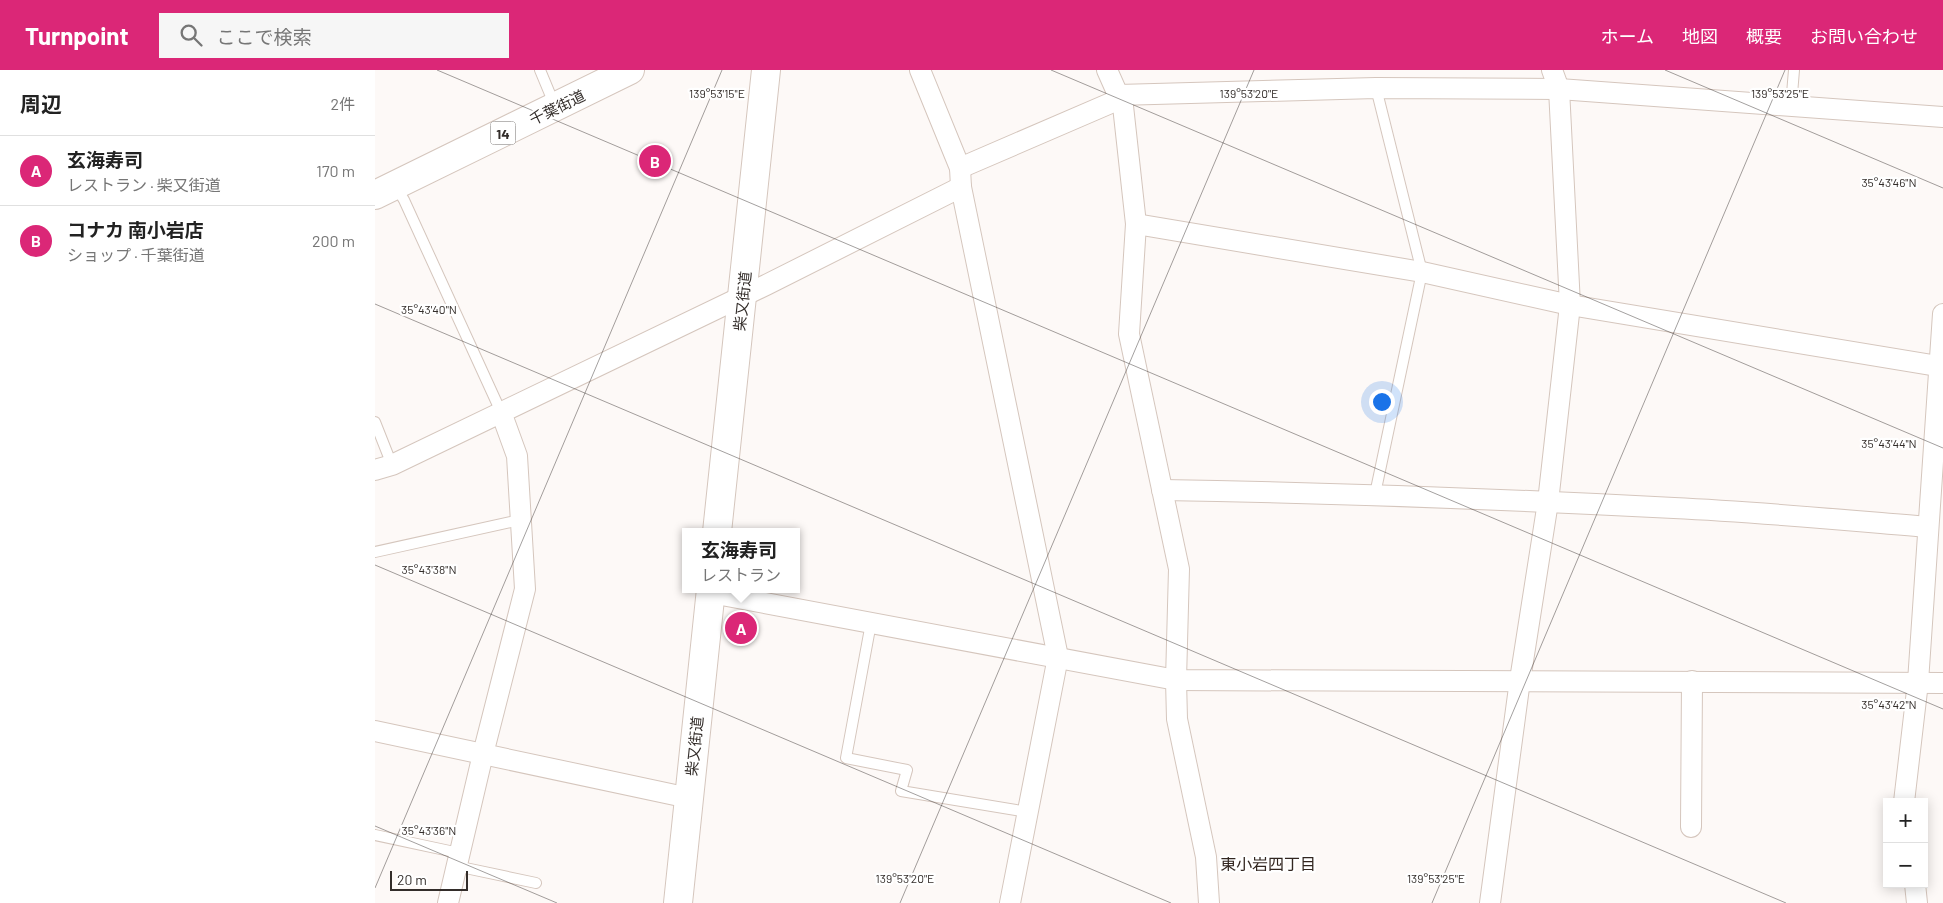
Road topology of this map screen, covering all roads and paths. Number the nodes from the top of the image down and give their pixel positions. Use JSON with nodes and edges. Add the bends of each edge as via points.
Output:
{"nodes":[{"id":1,"x":540,"y":70,"type":"edge"},
{"id":2,"x":630,"y":70,"type":"edge"},
{"id":3,"x":766,"y":70,"type":"edge"},
{"id":4,"x":920,"y":70,"type":"edge"},
{"id":5,"x":1107,"y":70,"type":"edge"},
{"id":6,"x":1553,"y":70,"type":"edge"},
{"id":7,"x":1794,"y":70,"type":"edge"},
{"id":8,"x":1376,"y":88,"type":"junction"},
{"id":9,"x":1559,"y":89,"type":"junction"},
{"id":10,"x":1119,"y":97,"type":"junction"},
{"id":11,"x":1791,"y":106,"type":"junction"},
{"id":12,"x":556,"y":107,"type":"junction"},
{"id":13,"x":1943,"y":117,"type":"edge"},
{"id":14,"x":960,"y":177,"type":"junction"},
{"id":15,"x":385,"y":190,"type":"edge"},
{"id":16,"x":1136,"y":224,"type":"junction"},
{"id":17,"x":1422,"y":272,"type":"junction"},
{"id":18,"x":742,"y":297,"type":"junction"},
{"id":19,"x":1570,"y":306,"type":"junction"},
{"id":20,"x":1943,"y":314,"type":"edge"},
{"id":21,"x":1941,"y":367,"type":"edge"},
{"id":22,"x":501,"y":412,"type":"junction"},
{"id":23,"x":375,"y":422,"type":"edge"},
{"id":24,"x":384,"y":468,"type":"edge"},
{"id":25,"x":1162,"y":490,"type":"junction"},
{"id":26,"x":1375,"y":494,"type":"junction"},
{"id":27,"x":1548,"y":502,"type":"junction"},
{"id":28,"x":521,"y":520,"type":"junction"},
{"id":29,"x":1928,"y":526,"type":"junction"},
{"id":30,"x":717,"y":528,"type":"edge"},
{"id":31,"x":375,"y":552,"type":"edge"},
{"id":32,"x":711,"y":593,"type":"edge"},
{"id":33,"x":721,"y":593,"type":"edge"},
{"id":34,"x":871,"y":623,"type":"junction"},
{"id":35,"x":1057,"y":657,"type":"junction"},
{"id":36,"x":1176,"y":680,"type":"junction"},
{"id":37,"x":1521,"y":680,"type":"junction"},
{"id":38,"x":1691,"y":681,"type":"junction"},
{"id":39,"x":1918,"y":682,"type":"junction"},
{"id":40,"x":1943,"y":683,"type":"edge"},
{"id":41,"x":375,"y":731,"type":"edge"},
{"id":42,"x":483,"y":754,"type":"junction"},
{"id":43,"x":689,"y":798,"type":"junction"},
{"id":44,"x":1904,"y":798,"type":"edge"},
{"id":45,"x":1028,"y":812,"type":"junction"},
{"id":46,"x":1691,"y":827,"type":"dead end"},
{"id":47,"x":375,"y":835,"type":"edge"},
{"id":48,"x":458,"y":859,"type":"junction"},
{"id":49,"x":536,"y":883,"type":"dead end"},
{"id":50,"x":1915,"y":888,"type":"edge"},
{"id":51,"x":448,"y":903,"type":"edge"},
{"id":52,"x":678,"y":903,"type":"edge"},
{"id":53,"x":1011,"y":903,"type":"edge"},
{"id":54,"x":1209,"y":903,"type":"edge"},
{"id":55,"x":1490,"y":903,"type":"edge"},
{"id":56,"x":1917,"y":903,"type":"edge"}],
"edges":[{"from":1,"to":12,"type":"lane"},
{"from":2,"to":12,"type":"main road","name":"千葉街道","number":"14"},
{"from":3,"to":18,"type":"main road","name":"柴又街道"},
{"from":4,"to":14,"type":"street"},
{"from":5,"to":10,"type":"street"},
{"from":6,"to":9,"type":"street"},
{"from":7,"to":11,"type":"lane"},
{"from":8,"to":9,"type":"street"},
{"from":8,"to":10,"type":"street"},
{"from":8,"to":17,"type":"lane"},
{"from":9,"to":11,"type":"street"},
{"from":9,"to":19,"type":"street"},
{"from":10,"to":14,"type":"street"},
{"from":10,"to":16,"type":"street","via":[[1123,106]]},
{"from":11,"to":13,"type":"street"},
{"from":12,"to":15,"type":"main road","name":"千葉街道","number":"14"},
{"from":14,"to":18,"type":"street"},
{"from":14,"to":35,"type":"street"},
{"from":15,"to":22,"type":"lane","via":[[404,200]]},
{"from":16,"to":17,"type":"street"},
{"from":16,"to":25,"type":"street","via":[[1129,334]]},
{"from":17,"to":19,"type":"street"},
{"from":17,"to":26,"type":"lane"},
{"from":18,"to":22,"type":"street"},
{"from":18,"to":30,"type":"main road","name":"柴又街道"},
{"from":19,"to":21,"type":"street"},
{"from":19,"to":27,"type":"street"},
{"from":20,"to":21,"type":"street"},
{"from":21,"to":29,"type":"street"},
{"from":22,"to":24,"type":"street"},
{"from":22,"to":28,"type":"street","via":[[517,456]]},
{"from":23,"to":24,"type":"lane"},
{"from":25,"to":26,"type":"street"},
{"from":25,"to":36,"type":"street","via":[[1179,569]]},
{"from":26,"to":27,"type":"street"},
{"from":27,"to":29,"type":"street"},
{"from":27,"to":37,"type":"street"},
{"from":28,"to":31,"type":"lane"},
{"from":28,"to":42,"type":"street","via":[[525,589]]},
{"from":29,"to":39,"type":"street"},
{"from":32,"to":43,"type":"main road","name":"柴又街道"},
{"from":33,"to":34,"type":"street"},
{"from":34,"to":35,"type":"street"},
{"from":34,"to":45,"type":"lane","via":[[846,758],[907,770],[901,791]]},
{"from":35,"to":36,"type":"street"},
{"from":35,"to":45,"type":"street"},
{"from":36,"to":37,"type":"street"},
{"from":36,"to":54,"type":"street","via":[[1177,719],[1207,858]]},
{"from":37,"to":38,"type":"street"},
{"from":37,"to":55,"type":"street"},
{"from":38,"to":39,"type":"street"},
{"from":38,"to":46,"type":"street"},
{"from":39,"to":40,"type":"street"},
{"from":39,"to":44,"type":"street"},
{"from":41,"to":42,"type":"street"},
{"from":42,"to":43,"type":"street"},
{"from":42,"to":48,"type":"street"},
{"from":43,"to":52,"type":"main road","name":"柴又街道"},
{"from":45,"to":53,"type":"street"},
{"from":47,"to":48,"type":"lane"},
{"from":48,"to":49,"type":"lane"},
{"from":48,"to":51,"type":"street"},
{"from":50,"to":56,"type":"street"}]}
